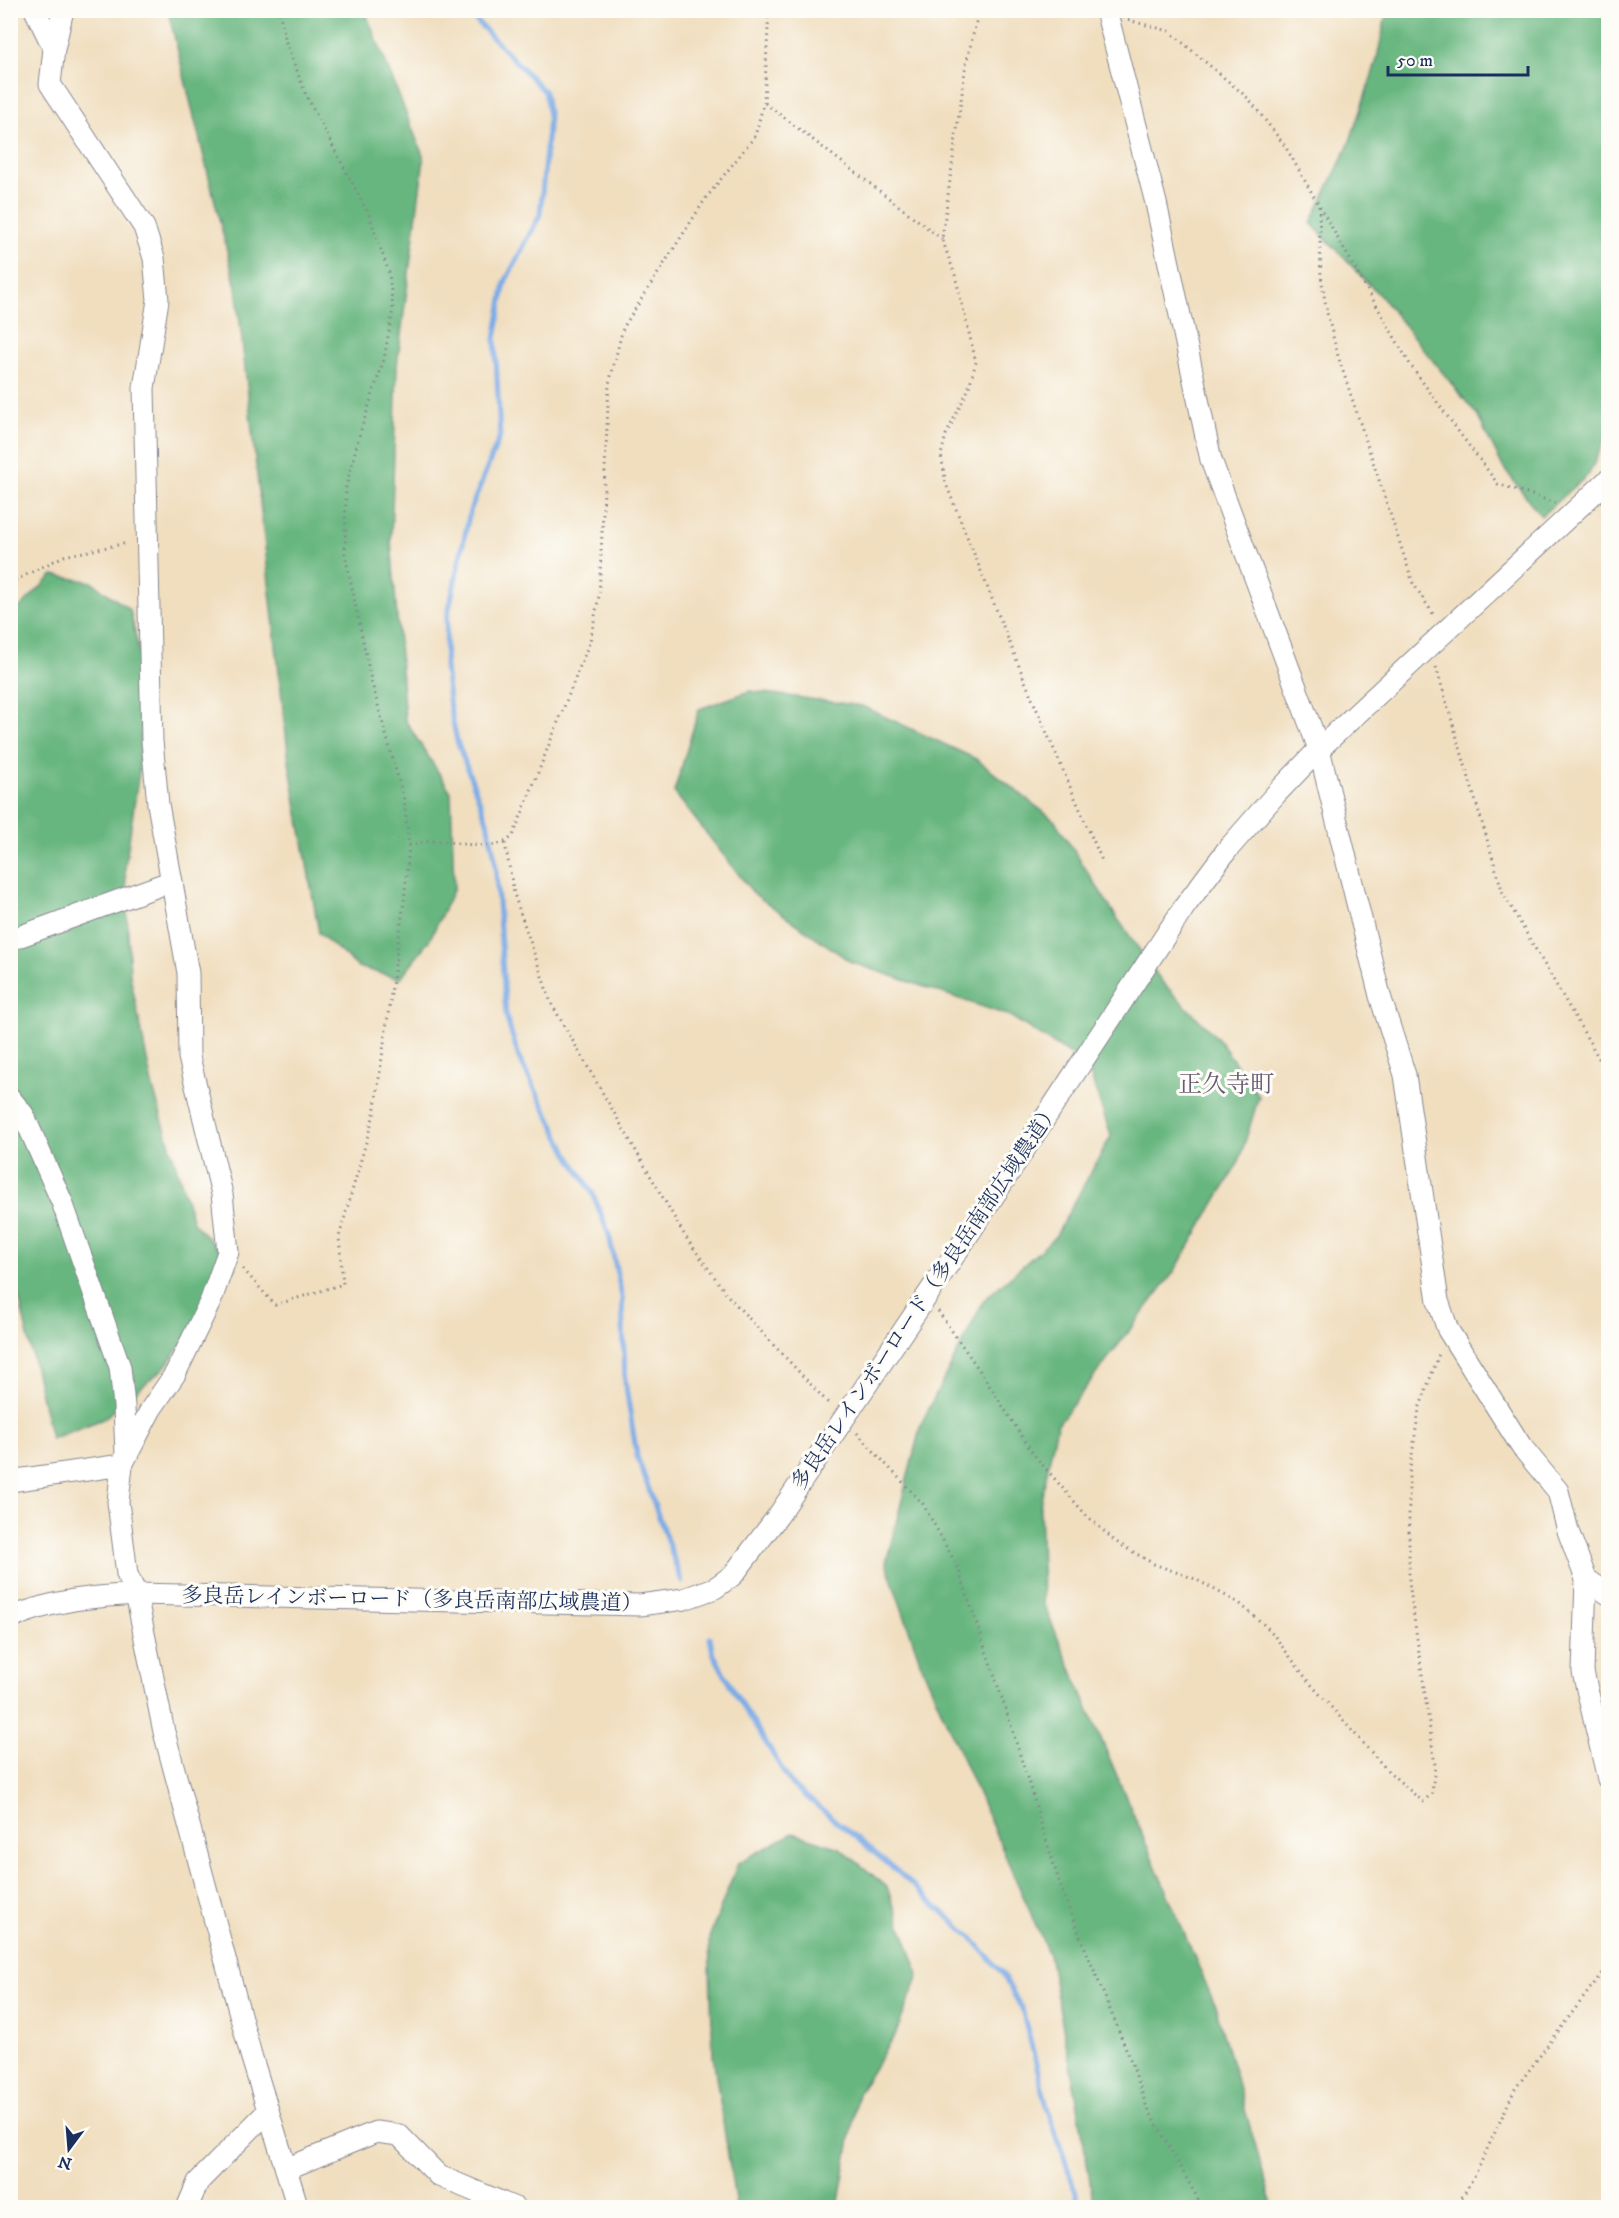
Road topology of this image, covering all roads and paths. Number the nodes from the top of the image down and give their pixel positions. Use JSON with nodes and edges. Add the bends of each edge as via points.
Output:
{"nodes":[{"id":1,"x":35,"y":10,"type":"edge"},
{"id":2,"x":63,"y":10,"type":"edge"},
{"id":3,"x":279,"y":10,"type":"edge"},
{"id":4,"x":769,"y":10,"type":"edge"},
{"id":5,"x":979,"y":10,"type":"edge"},
{"id":6,"x":1107,"y":13,"type":"edge"},
{"id":7,"x":54,"y":49,"type":"junction"},
{"id":8,"x":764,"y":102,"type":"junction"},
{"id":9,"x":1319,"y":204,"type":"junction"},
{"id":10,"x":942,"y":239,"type":"junction"},
{"id":11,"x":1608,"y":480,"type":"edge"},
{"id":12,"x":1575,"y":510,"type":"junction"},
{"id":13,"x":146,"y":539,"type":"junction"},
{"id":14,"x":10,"y":583,"type":"edge"},
{"id":15,"x":1438,"y":640,"type":"junction"},
{"id":16,"x":1319,"y":749,"type":"junction"},
{"id":17,"x":504,"y":843,"type":"junction"},
{"id":18,"x":409,"y":845,"type":"junction"},
{"id":19,"x":1104,"y":863,"type":"dead end"},
{"id":20,"x":172,"y":881,"type":"junction"},
{"id":21,"x":10,"y":940,"type":"edge"},
{"id":22,"x":1608,"y":1074,"type":"edge"},
{"id":23,"x":10,"y":1098,"type":"edge"},
{"id":24,"x":228,"y":1252,"type":"junction"},
{"id":25,"x":927,"y":1295,"type":"junction"},
{"id":26,"x":1448,"y":1330,"type":"junction"},
{"id":27,"x":843,"y":1419,"type":"junction"},
{"id":28,"x":124,"y":1460,"type":"junction"},
{"id":29,"x":10,"y":1481,"type":"edge"},
{"id":30,"x":1586,"y":1579,"type":"junction"},
{"id":31,"x":136,"y":1594,"type":"junction"},
{"id":32,"x":1608,"y":1594,"type":"edge"},
{"id":33,"x":10,"y":1618,"type":"edge"},
{"id":34,"x":1608,"y":1779,"type":"edge"},
{"id":35,"x":1608,"y":1965,"type":"edge"},
{"id":36,"x":268,"y":2111,"type":"junction"},
{"id":37,"x":286,"y":2169,"type":"junction"},
{"id":38,"x":10,"y":2185,"type":"edge"},
{"id":39,"x":12,"y":2208,"type":"edge"},
{"id":40,"x":187,"y":2208,"type":"edge"},
{"id":41,"x":298,"y":2208,"type":"edge"},
{"id":42,"x":515,"y":2208,"type":"edge"},
{"id":43,"x":1203,"y":2208,"type":"edge"},
{"id":44,"x":1456,"y":2208,"type":"edge"}],
"edges":[{"from":1,"to":7,"type":"street"},
{"from":2,"to":7,"type":"street"},
{"from":3,"to":18,"type":"path","via":[[286,42],[306,95],[369,215],[389,273],[393,309],[384,359],[346,487],[345,554],[371,680],[404,800]]},
{"from":4,"to":8,"type":"path"},
{"from":5,"to":10,"type":"path","via":[[966,64]]},
{"from":6,"to":9,"type":"path","via":[[1169,31],[1249,99],[1285,146]]},
{"from":6,"to":16,"type":"street","via":[[1156,203],[1211,460]]},
{"from":7,"to":13,"type":"street","via":[[50,84],[144,228],[154,258],[158,300],[144,388]]},
{"from":8,"to":10,"type":"path"},
{"from":8,"to":17,"type":"path","via":[[755,136],[706,198],[623,328],[609,384],[599,596],[590,641],[513,836]]},
{"from":9,"to":12,"type":"path","via":[[1412,366],[1498,483]]},
{"from":9,"to":15,"type":"path","via":[[1321,276],[1338,356],[1413,583]]},
{"from":10,"to":19,"type":"path","via":[[976,362],[969,390],[946,435],[942,456],[946,484],[1031,696]]},
{"from":11,"to":12,"type":"street","name":"多良岳レインボーロード（多良岳南部広域農道）"},
{"from":12,"to":15,"type":"street","name":"多良岳レインボーロード（多良岳南部広域農道）"},
{"from":13,"to":14,"type":"path","via":[[64,556]]},
{"from":13,"to":20,"type":"street","via":[[152,741]]},
{"from":15,"to":16,"type":"street","name":"多良岳レインボーロード（多良岳南部広域農道）"},
{"from":15,"to":22,"type":"path","via":[[1503,894]]},
{"from":16,"to":25,"type":"street","name":"多良岳レインボーロード（多良岳南部広域農道）","via":[[1227,850],[1185,906]]},
{"from":16,"to":26,"type":"street","via":[[1380,996],[1405,1075],[1438,1301]]},
{"from":17,"to":18,"type":"path","via":[[488,846],[432,841]]},
{"from":17,"to":27,"type":"path","via":[[513,894],[551,1003],[679,1226],[728,1296]]},
{"from":18,"to":24,"type":"path","via":[[374,1114],[339,1237],[343,1284],[274,1305]]},
{"from":20,"to":21,"type":"street"},
{"from":20,"to":24,"type":"street","via":[[188,973],[189,1057],[222,1194]]},
{"from":23,"to":28,"type":"street","via":[[23,1114],[62,1202],[120,1367]]},
{"from":24,"to":28,"type":"street","via":[[211,1300],[175,1374]]},
{"from":25,"to":26,"type":"path","via":[[1034,1455],[1086,1515],[1116,1542],[1154,1564],[1195,1579],[1239,1603],[1270,1630],[1308,1681],[1388,1772],[1423,1802],[1432,1793],[1435,1765],[1409,1582],[1409,1475],[1419,1409]]},
{"from":25,"to":27,"type":"street","name":"多良岳レインボーロード（多良岳南部広域農道）"},
{"from":26,"to":30,"type":"street","via":[[1521,1446],[1558,1491]]},
{"from":27,"to":31,"type":"street","name":"多良岳レインボーロード（多良岳南部広域農道）","via":[[733,1575],[715,1588],[684,1599],[640,1605]]},
{"from":27,"to":43,"type":"path","via":[[923,1503],[958,1568],[1063,1894],[1146,2105]]},
{"from":28,"to":29,"type":"street"},
{"from":28,"to":31,"type":"street","via":[[118,1502],[127,1574]]},
{"from":30,"to":32,"type":"street"},
{"from":30,"to":34,"type":"street","via":[[1583,1672]]},
{"from":31,"to":33,"type":"street","name":"多良岳レインボーロード（多良岳南部広域農道）","via":[[84,1597]]},
{"from":31,"to":36,"type":"street","via":[[164,1732]]},
{"from":35,"to":44,"type":"path","via":[[1515,2089]]},
{"from":36,"to":37,"type":"street"},
{"from":36,"to":40,"type":"street","via":[[198,2182]]},
{"from":37,"to":41,"type":"street"},
{"from":37,"to":42,"type":"street","via":[[376,2132],[399,2135],[440,2176]]},
{"from":38,"to":39,"type":"path"}]}
